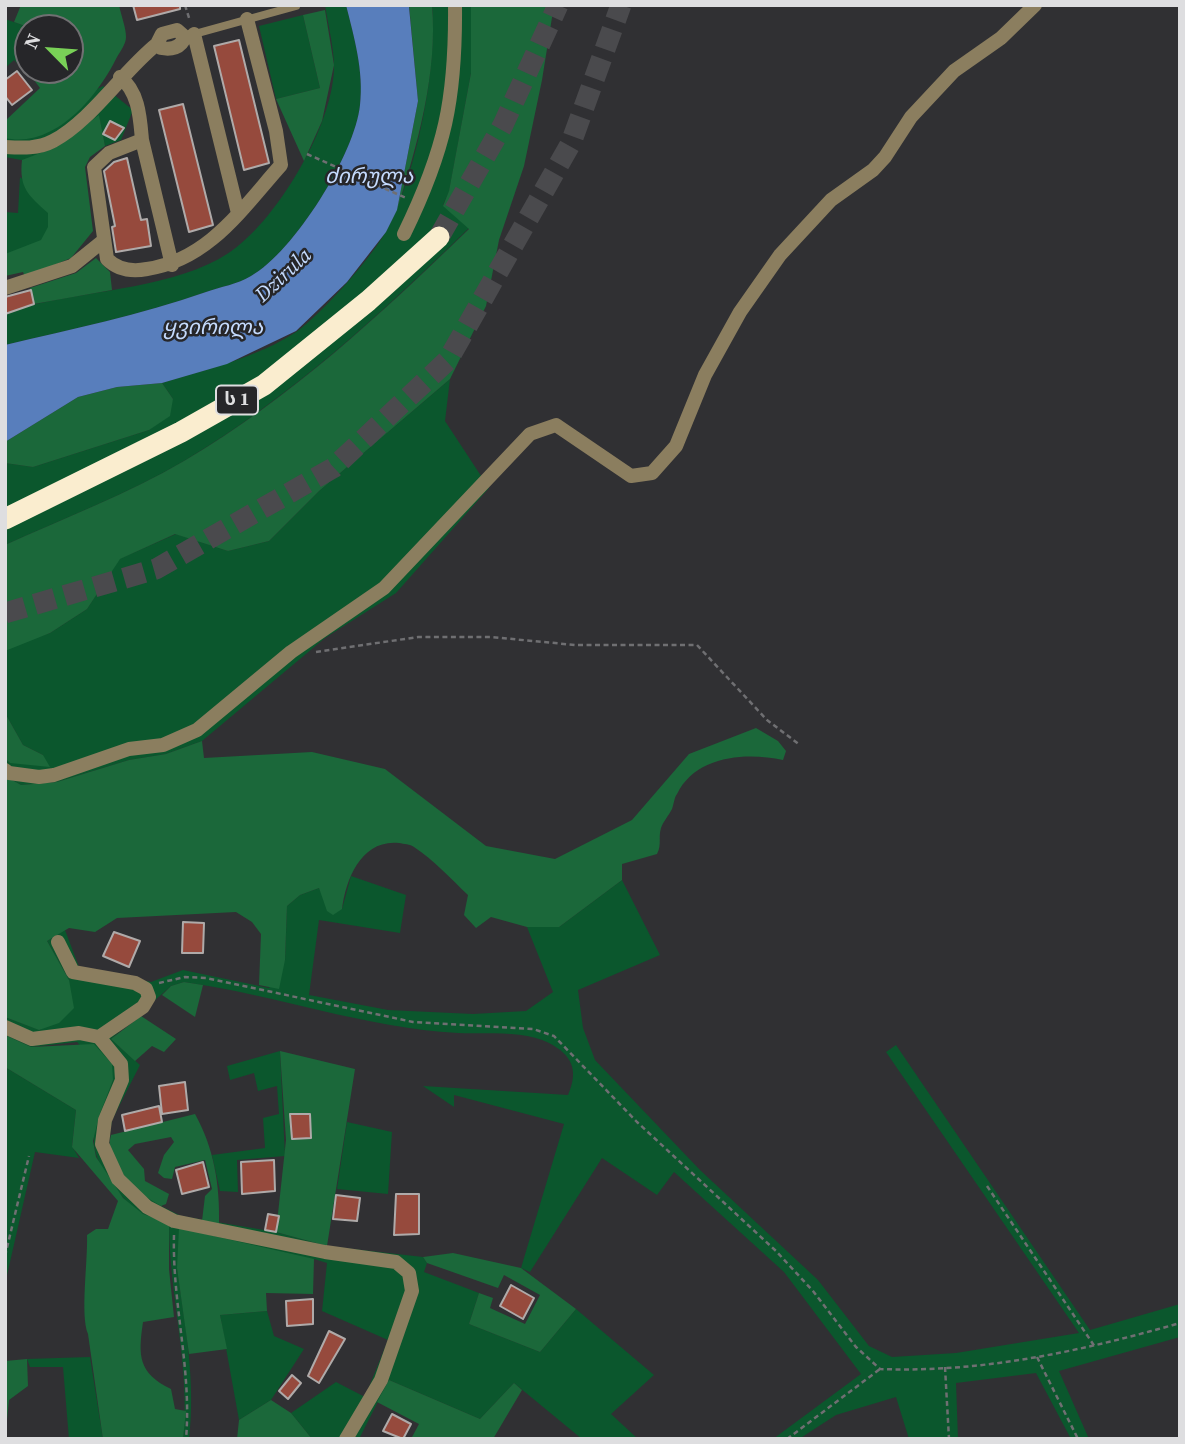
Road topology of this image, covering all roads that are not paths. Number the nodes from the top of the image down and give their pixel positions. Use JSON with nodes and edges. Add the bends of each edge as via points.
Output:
{"nodes":[{"id":1,"x":455,"y":5,"type":"edge"},
{"id":2,"x":1035,"y":5,"type":"edge"},
{"id":3,"x":296,"y":6,"type":"edge"},
{"id":4,"x":247,"y":19,"type":"junction"},
{"id":5,"x":190,"y":36,"type":"junction"},
{"id":6,"x":120,"y":77,"type":"junction"},
{"id":7,"x":142,"y":140,"type":"junction"},
{"id":8,"x":5,"y":147,"type":"edge"},
{"id":9,"x":238,"y":213,"type":"junction"},
{"id":10,"x":404,"y":234,"type":"dead end"},
{"id":11,"x":439,"y":237,"type":"tunnel mouth"},
{"id":12,"x":103,"y":240,"type":"junction"},
{"id":13,"x":172,"y":265,"type":"junction"},
{"id":14,"x":5,"y":288,"type":"edge"},
{"id":15,"x":5,"y":519,"type":"edge"},
{"id":16,"x":5,"y":770,"type":"edge"},
{"id":17,"x":58,"y":942,"type":"dead end"},
{"id":18,"x":5,"y":1027,"type":"edge"},
{"id":19,"x":99,"y":1037,"type":"junction"},
{"id":20,"x":346,"y":1439,"type":"edge"}],
"edges":[{"from":1,"to":10,"type":"street","via":[[446,132]]},
{"from":2,"to":16,"type":"street","via":[[1001,38],[954,71],[911,117],[873,170],[831,200],[780,255],[705,374],[676,446],[652,473],[631,476],[556,425],[530,434],[384,588],[291,652],[197,730],[163,746],[129,749],[54,775],[9,774]]},
{"from":3,"to":4,"type":"lane"},
{"from":4,"to":5,"type":"lane"},
{"from":4,"to":9,"type":"street","via":[[281,166]]},
{"from":5,"to":6,"type":"street","via":[[177,30],[162,34]]},
{"from":5,"to":9,"type":"street"},
{"from":6,"to":7,"type":"street","via":[[138,107]]},
{"from":6,"to":8,"type":"street","via":[[54,141],[29,148]]},
{"from":7,"to":12,"type":"street","via":[[109,153],[94,167]]},
{"from":7,"to":13,"type":"street"},
{"from":9,"to":13,"type":"street","via":[[210,243]]},
{"from":11,"to":15,"type":"highway","number":"ს 1","via":[[264,385],[181,432]]},
{"from":12,"to":13,"type":"street","via":[[107,259],[114,266],[133,271]]},
{"from":12,"to":14,"type":"street","via":[[72,266]]},
{"from":17,"to":19,"type":"street","via":[[73,972],[146,989],[149,997],[143,1007]]},
{"from":18,"to":19,"type":"street","via":[[32,1039],[79,1033]]},
{"from":19,"to":20,"type":"street","via":[[121,1064],[122,1080],[105,1120],[102,1144],[108,1163],[130,1193],[174,1221],[396,1262],[409,1273],[412,1291],[381,1380]]}]}
